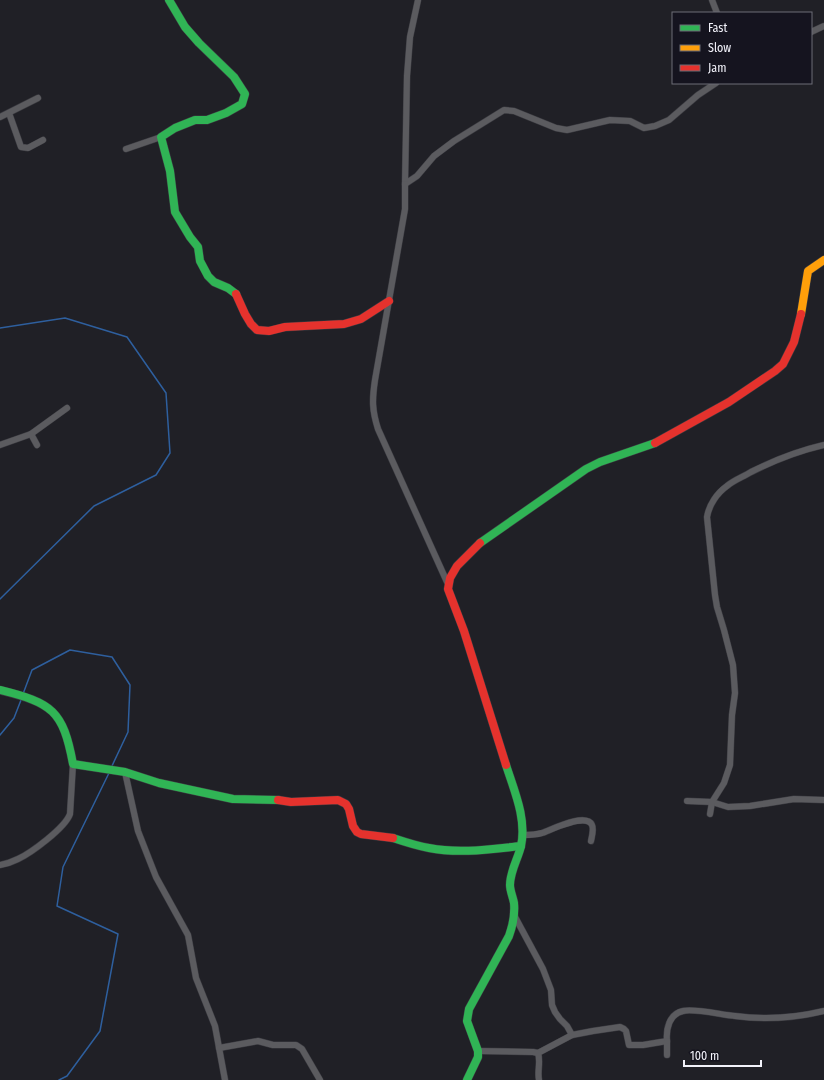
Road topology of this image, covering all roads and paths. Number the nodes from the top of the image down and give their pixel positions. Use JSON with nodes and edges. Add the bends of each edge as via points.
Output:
{"nodes":[{"id":1,"x":169,"y":0,"type":"edge"},
{"id":2,"x":418,"y":0,"type":"edge"},
{"id":3,"x":712,"y":0,"type":"edge"},
{"id":4,"x":717,"y":12,"type":"edge"},
{"id":5,"x":824,"y":26,"type":"edge"},
{"id":6,"x":812,"y":32,"type":"edge"},
{"id":7,"x":714,"y":84,"type":"edge"},
{"id":8,"x":38,"y":98,"type":"dead end"},
{"id":9,"x":8,"y":113,"type":"junction"},
{"id":10,"x":0,"y":117,"type":"edge"},
{"id":11,"x":161,"y":137,"type":"junction"},
{"id":12,"x":43,"y":140,"type":"dead end"},
{"id":13,"x":126,"y":149,"type":"dead end"},
{"id":14,"x":405,"y":184,"type":"junction"},
{"id":15,"x":824,"y":260,"type":"edge"},
{"id":16,"x":389,"y":301,"type":"junction"},
{"id":17,"x":66,"y":408,"type":"dead end"},
{"id":18,"x":31,"y":434,"type":"junction"},
{"id":19,"x":0,"y":445,"type":"edge"},
{"id":20,"x":37,"y":445,"type":"dead end"},
{"id":21,"x":824,"y":445,"type":"edge"},
{"id":22,"x":447,"y":582,"type":"junction"},
{"id":23,"x":0,"y":690,"type":"edge"},
{"id":24,"x":73,"y":764,"type":"junction"},
{"id":25,"x":125,"y":772,"type":"junction"},
{"id":26,"x":824,"y":800,"type":"edge"},
{"id":27,"x":687,"y":801,"type":"dead end"},
{"id":28,"x":712,"y":802,"type":"junction"},
{"id":29,"x":710,"y":814,"type":"dead end"},
{"id":30,"x":523,"y":835,"type":"junction"},
{"id":31,"x":591,"y":840,"type":"dead end"},
{"id":32,"x":521,"y":846,"type":"junction"},
{"id":33,"x":0,"y":865,"type":"edge"},
{"id":34,"x":514,"y":915,"type":"junction"},
{"id":35,"x":824,"y":1011,"type":"edge"},
{"id":36,"x":572,"y":1035,"type":"junction"},
{"id":37,"x":667,"y":1041,"type":"junction"},
{"id":38,"x":219,"y":1048,"type":"junction"},
{"id":39,"x":478,"y":1051,"type":"junction"},
{"id":40,"x":538,"y":1053,"type":"junction"},
{"id":41,"x":668,"y":1055,"type":"dead end"},
{"id":42,"x":225,"y":1080,"type":"edge"},
{"id":43,"x":320,"y":1080,"type":"edge"},
{"id":44,"x":467,"y":1080,"type":"edge"},
{"id":45,"x":539,"y":1080,"type":"edge"}],
"edges":[{"from":1,"to":11,"type":"street","via":[[185,27],[234,77],[245,94],[242,104],[226,113],[207,120],[195,120]]},
{"from":2,"to":14,"type":"street","via":[[410,37],[407,76]]},
{"from":3,"to":4,"type":"street"},
{"from":5,"to":6,"type":"street"},
{"from":7,"to":14,"type":"street","via":[[669,120],[644,128],[626,121],[610,120],[567,130],[514,111],[504,110],[454,141]]},
{"from":8,"to":9,"type":"street"},
{"from":9,"to":10,"type":"street"},
{"from":9,"to":12,"type":"street","via":[[21,147],[28,148]]},
{"from":11,"to":13,"type":"street"},
{"from":11,"to":16,"type":"street","via":[[170,171],[175,212],[198,247],[200,260],[208,276],[237,295],[245,314],[257,330],[344,324],[361,319]]},
{"from":14,"to":16,"type":"street","via":[[405,209]]},
{"from":15,"to":22,"type":"street","via":[[808,271],[803,307],[794,342],[783,364],[775,371],[676,432],[649,445],[600,462],[567,481],[474,548],[456,566]]},
{"from":16,"to":22,"type":"street","via":[[375,380],[373,411],[378,429]]},
{"from":17,"to":18,"type":"street"},
{"from":18,"to":19,"type":"street"},
{"from":18,"to":20,"type":"street"},
{"from":21,"to":28,"type":"street","via":[[778,459],[736,480],[716,496],[708,510],[716,601],[729,650],[735,693],[730,765],[724,783]]},
{"from":22,"to":30,"type":"street","via":[[516,798]]},
{"from":23,"to":24,"type":"street","via":[[34,699],[47,706],[59,718],[65,728]]},
{"from":24,"to":25,"type":"street"},
{"from":24,"to":33,"type":"street","via":[[68,819],[27,854],[13,862]]},
{"from":25,"to":32,"type":"street","via":[[158,783],[234,799],[273,799],[292,802],[338,800],[349,809],[357,832],[429,848],[471,851]]},
{"from":25,"to":38,"type":"street","via":[[138,831],[156,877],[188,935],[196,978],[214,1026]]},
{"from":26,"to":28,"type":"street","via":[[789,800],[728,807]]},
{"from":27,"to":28,"type":"street"},
{"from":28,"to":29,"type":"street"},
{"from":30,"to":31,"type":"street","via":[[543,833],[565,824],[589,821],[593,829]]},
{"from":30,"to":32,"type":"street"},
{"from":32,"to":34,"type":"street","via":[[510,885]]},
{"from":34,"to":36,"type":"street","via":[[543,969],[551,990],[555,1012]]},
{"from":34,"to":39,"type":"street","via":[[509,936],[469,1009],[467,1021]]},
{"from":35,"to":37,"type":"street","via":[[780,1018],[682,1011],[670,1020]]},
{"from":36,"to":37,"type":"street","via":[[620,1026],[624,1029],[628,1044],[631,1046]]},
{"from":36,"to":40,"type":"street"},
{"from":37,"to":41,"type":"street"},
{"from":38,"to":42,"type":"street"},
{"from":38,"to":43,"type":"street","via":[[258,1041],[273,1045],[296,1045],[302,1049]]},
{"from":39,"to":40,"type":"street"},
{"from":39,"to":44,"type":"street","via":[[478,1057]]},
{"from":40,"to":45,"type":"street"}]}
